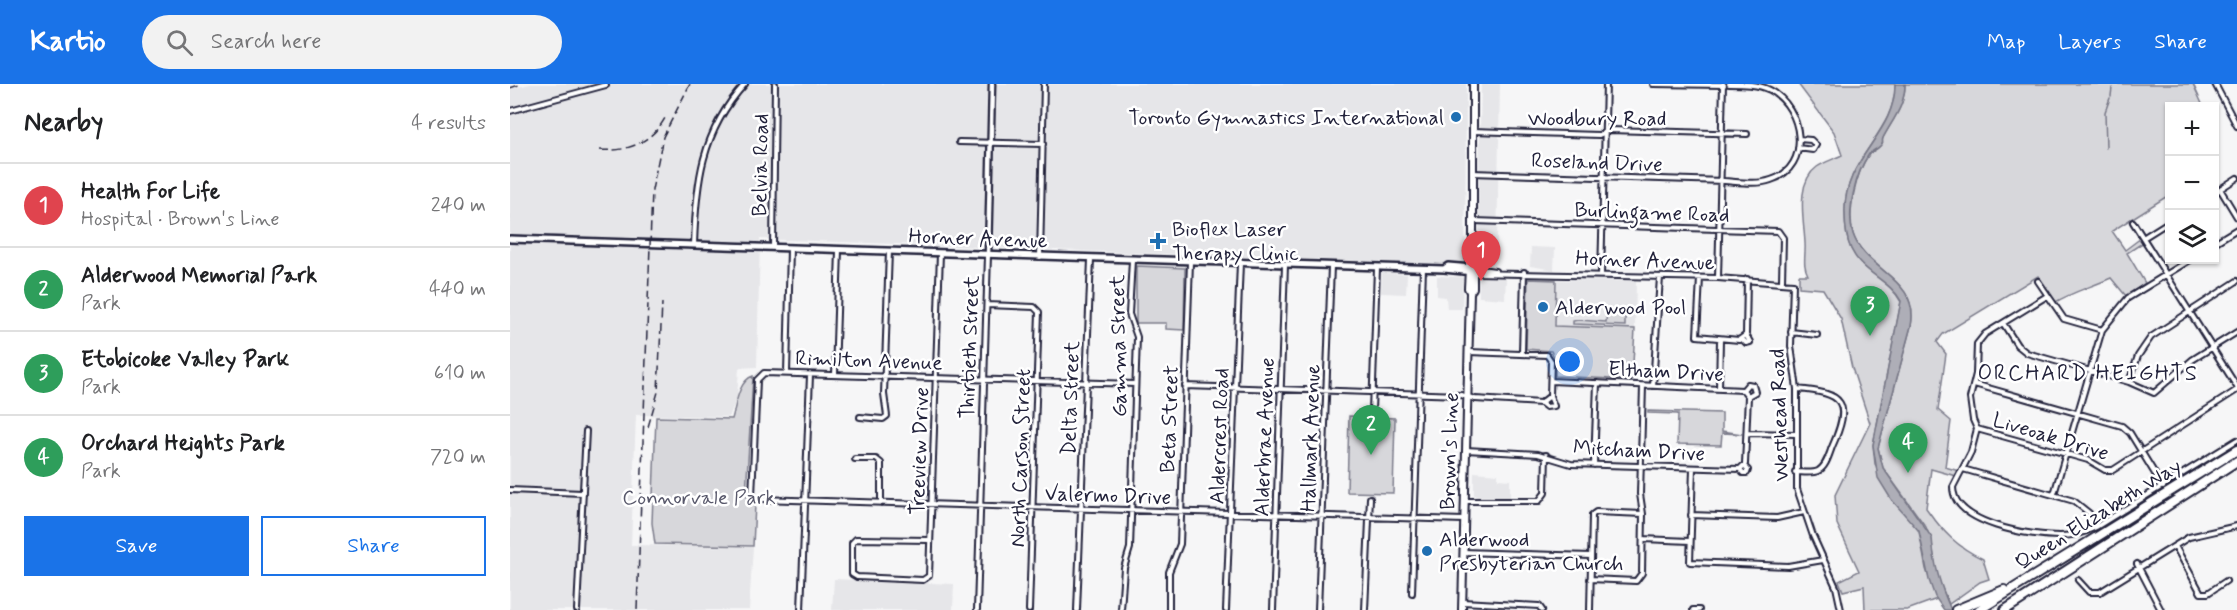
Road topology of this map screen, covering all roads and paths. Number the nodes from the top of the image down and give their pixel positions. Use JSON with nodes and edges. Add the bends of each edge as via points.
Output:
{"nodes":[{"id":1,"x":745,"y":84,"type":"edge"},
{"id":2,"x":775,"y":84,"type":"edge"},
{"id":3,"x":992,"y":84,"type":"edge"},
{"id":4,"x":1044,"y":84,"type":"edge"},
{"id":5,"x":1473,"y":84,"type":"edge"},
{"id":6,"x":1606,"y":84,"type":"edge"},
{"id":7,"x":1655,"y":84,"type":"edge"},
{"id":8,"x":1725,"y":84,"type":"edge"},
{"id":9,"x":2215,"y":84,"type":"edge"},
{"id":10,"x":606,"y":85,"type":"edge"},
{"id":11,"x":510,"y":111,"type":"edge"},
{"id":12,"x":2237,"y":125,"type":"edge"},
{"id":13,"x":1473,"y":131,"type":"junction"},
{"id":14,"x":1605,"y":133,"type":"junction"},
{"id":15,"x":1721,"y":134,"type":"junction"},
{"id":16,"x":1747,"y":134,"type":"dead end"},
{"id":17,"x":1799,"y":139,"type":"junction"},
{"id":18,"x":959,"y":142,"type":"dead end"},
{"id":19,"x":992,"y":142,"type":"junction"},
{"id":20,"x":1043,"y":144,"type":"junction"},
{"id":21,"x":1798,"y":148,"type":"junction"},
{"id":22,"x":1472,"y":173,"type":"junction"},
{"id":23,"x":1604,"y":178,"type":"junction"},
{"id":24,"x":2237,"y":178,"type":"edge"},
{"id":25,"x":1720,"y":181,"type":"junction"},
{"id":26,"x":2220,"y":189,"type":"joint"},
{"id":27,"x":2237,"y":217,"type":"edge"},
{"id":28,"x":1472,"y":221,"type":"junction"},
{"id":29,"x":2133,"y":222,"type":"dead end"},
{"id":30,"x":2165,"y":224,"type":"edge"},
{"id":31,"x":1603,"y":225,"type":"junction"},
{"id":32,"x":1719,"y":229,"type":"junction"},
{"id":33,"x":2237,"y":229,"type":"edge"},
{"id":34,"x":2144,"y":238,"type":"junction"},
{"id":35,"x":510,"y":239,"type":"edge"},
{"id":36,"x":2219,"y":240,"type":"edge"},
{"id":37,"x":694,"y":245,"type":"junction"},
{"id":38,"x":773,"y":247,"type":"junction"},
{"id":39,"x":790,"y":248,"type":"junction"},
{"id":40,"x":839,"y":249,"type":"junction"},
{"id":41,"x":889,"y":251,"type":"junction"},
{"id":42,"x":940,"y":253,"type":"junction"},
{"id":43,"x":988,"y":255,"type":"junction"},
{"id":44,"x":1040,"y":257,"type":"junction"},
{"id":45,"x":1091,"y":259,"type":"junction"},
{"id":46,"x":1132,"y":260,"type":"junction"},
{"id":47,"x":1190,"y":262,"type":"junction"},
{"id":48,"x":1240,"y":263,"type":"junction"},
{"id":49,"x":2183,"y":264,"type":"edge"},
{"id":50,"x":1285,"y":265,"type":"junction"},
{"id":51,"x":1331,"y":266,"type":"junction"},
{"id":52,"x":1377,"y":268,"type":"junction"},
{"id":53,"x":1423,"y":268,"type":"junction"},
{"id":54,"x":1471,"y":270,"type":"junction"},
{"id":55,"x":1524,"y":272,"type":"junction"},
{"id":56,"x":2167,"y":274,"type":"junction"},
{"id":57,"x":1601,"y":275,"type":"junction"},
{"id":58,"x":1660,"y":277,"type":"junction"},
{"id":59,"x":1700,"y":278,"type":"junction"},
{"id":60,"x":1718,"y":278,"type":"junction"},
{"id":61,"x":1747,"y":279,"type":"junction"},
{"id":62,"x":1782,"y":281,"type":"junction"},
{"id":63,"x":2038,"y":281,"type":"dead end"},
{"id":64,"x":2237,"y":281,"type":"edge"},
{"id":65,"x":1793,"y":284,"type":"joint"},
{"id":66,"x":2047,"y":296,"type":"junction"},
{"id":67,"x":987,"y":305,"type":"junction"},
{"id":68,"x":2189,"y":311,"type":"junction"},
{"id":69,"x":2003,"y":323,"type":"junction"},
{"id":70,"x":2102,"y":330,"type":"junction"},
{"id":71,"x":1791,"y":332,"type":"junction"},
{"id":72,"x":2237,"y":332,"type":"edge"},
{"id":73,"x":1817,"y":334,"type":"dead end"},
{"id":74,"x":1720,"y":339,"type":"junction"},
{"id":75,"x":2213,"y":347,"type":"junction"},
{"id":76,"x":1469,"y":352,"type":"junction"},
{"id":77,"x":1522,"y":353,"type":"junction"},
{"id":78,"x":2088,"y":371,"type":"junction"},
{"id":79,"x":787,"y":373,"type":"junction"},
{"id":80,"x":810,"y":375,"type":"junction"},
{"id":81,"x":835,"y":375,"type":"junction"},
{"id":82,"x":886,"y":376,"type":"junction"},
{"id":83,"x":936,"y":377,"type":"junction"},
{"id":84,"x":984,"y":379,"type":"junction"},
{"id":85,"x":1038,"y":381,"type":"junction"},
{"id":86,"x":1551,"y":381,"type":"junction"},
{"id":87,"x":1086,"y":382,"type":"junction"},
{"id":88,"x":2128,"y":382,"type":"junction"},
{"id":89,"x":1597,"y":383,"type":"junction"},
{"id":90,"x":1135,"y":384,"type":"junction"},
{"id":91,"x":1974,"y":384,"type":"junction"},
{"id":92,"x":1185,"y":386,"type":"junction"},
{"id":93,"x":1643,"y":386,"type":"junction"},
{"id":94,"x":1653,"y":387,"type":"junction"},
{"id":95,"x":1236,"y":388,"type":"junction"},
{"id":96,"x":2237,"y":388,"type":"edge"},
{"id":97,"x":1719,"y":389,"type":"junction"},
{"id":98,"x":1797,"y":389,"type":"junction"},
{"id":99,"x":1280,"y":390,"type":"junction"},
{"id":100,"x":1327,"y":391,"type":"junction"},
{"id":101,"x":1373,"y":392,"type":"junction"},
{"id":102,"x":1420,"y":394,"type":"junction"},
{"id":103,"x":1550,"y":396,"type":"junction"},
{"id":104,"x":1467,"y":397,"type":"junction"},
{"id":105,"x":1541,"y":402,"type":"junction"},
{"id":106,"x":1372,"y":411,"type":"dead end"},
{"id":107,"x":2077,"y":412,"type":"junction"},
{"id":108,"x":860,"y":417,"type":"dead end"},
{"id":109,"x":1977,"y":429,"type":"junction"},
{"id":110,"x":586,"y":431,"type":"dead end"},
{"id":111,"x":1747,"y":433,"type":"junction"},
{"id":112,"x":1796,"y":434,"type":"junction"},
{"id":113,"x":2237,"y":440,"type":"edge"},
{"id":114,"x":1466,"y":450,"type":"junction"},
{"id":115,"x":2237,"y":450,"type":"edge"},
{"id":116,"x":2141,"y":451,"type":"junction"},
{"id":117,"x":2065,"y":454,"type":"junction"},
{"id":118,"x":1546,"y":455,"type":"junction"},
{"id":119,"x":855,"y":459,"type":"dead end"},
{"id":120,"x":2237,"y":460,"type":"edge"},
{"id":121,"x":1594,"y":465,"type":"junction"},
{"id":122,"x":1641,"y":466,"type":"junction"},
{"id":123,"x":2237,"y":466,"type":"edge"},
{"id":124,"x":1693,"y":468,"type":"junction"},
{"id":125,"x":1963,"y":469,"type":"junction"},
{"id":126,"x":1795,"y":472,"type":"junction"},
{"id":127,"x":2214,"y":476,"type":"junction"},
{"id":128,"x":2163,"y":488,"type":"junction"},
{"id":129,"x":510,"y":490,"type":"edge"},
{"id":130,"x":582,"y":493,"type":"junction"},
{"id":131,"x":2055,"y":494,"type":"junction"},
{"id":132,"x":752,"y":496,"type":"joint"},
{"id":133,"x":1370,"y":498,"type":"dead end"},
{"id":134,"x":806,"y":501,"type":"junction"},
{"id":135,"x":1465,"y":501,"type":"junction"},
{"id":136,"x":881,"y":503,"type":"junction"},
{"id":137,"x":932,"y":504,"type":"junction"},
{"id":138,"x":981,"y":506,"type":"junction"},
{"id":139,"x":1034,"y":508,"type":"junction"},
{"id":140,"x":1082,"y":509,"type":"junction"},
{"id":141,"x":1132,"y":511,"type":"junction"},
{"id":142,"x":1804,"y":512,"type":"junction"},
{"id":143,"x":1182,"y":513,"type":"junction"},
{"id":144,"x":1231,"y":514,"type":"junction"},
{"id":145,"x":1643,"y":514,"type":"junction"},
{"id":146,"x":1277,"y":515,"type":"junction"},
{"id":147,"x":1691,"y":515,"type":"junction"},
{"id":148,"x":1323,"y":516,"type":"junction"},
{"id":149,"x":1369,"y":518,"type":"junction"},
{"id":150,"x":1415,"y":519,"type":"junction"},
{"id":151,"x":1464,"y":520,"type":"junction"},
{"id":152,"x":2096,"y":526,"type":"junction"},
{"id":153,"x":2237,"y":526,"type":"edge"},
{"id":154,"x":1643,"y":539,"type":"junction"},
{"id":155,"x":930,"y":540,"type":"junction"},
{"id":156,"x":1690,"y":541,"type":"junction"},
{"id":157,"x":2175,"y":546,"type":"junction"},
{"id":158,"x":1463,"y":552,"type":"junction"},
{"id":159,"x":1591,"y":556,"type":"junction"},
{"id":160,"x":1823,"y":560,"type":"junction"},
{"id":161,"x":2138,"y":566,"type":"junction"},
{"id":162,"x":1590,"y":579,"type":"junction"},
{"id":163,"x":2078,"y":580,"type":"dead end"},
{"id":164,"x":2226,"y":581,"type":"dead end"},
{"id":165,"x":2014,"y":587,"type":"junction"},
{"id":166,"x":1412,"y":594,"type":"dead end"},
{"id":167,"x":1462,"y":602,"type":"junction"},
{"id":168,"x":577,"y":610,"type":"edge"},
{"id":169,"x":801,"y":610,"type":"edge"},
{"id":170,"x":977,"y":610,"type":"edge"},
{"id":171,"x":1029,"y":610,"type":"edge"},
{"id":172,"x":1077,"y":610,"type":"edge"},
{"id":173,"x":1121,"y":610,"type":"edge"},
{"id":174,"x":1168,"y":610,"type":"edge"},
{"id":175,"x":1226,"y":610,"type":"edge"},
{"id":176,"x":1273,"y":610,"type":"edge"},
{"id":177,"x":1318,"y":610,"type":"edge"},
{"id":178,"x":1365,"y":610,"type":"edge"},
{"id":179,"x":1462,"y":610,"type":"edge"},
{"id":180,"x":1542,"y":610,"type":"edge"},
{"id":181,"x":1590,"y":610,"type":"edge"},
{"id":182,"x":1693,"y":610,"type":"edge"},
{"id":183,"x":1699,"y":610,"type":"edge"},
{"id":184,"x":1841,"y":610,"type":"edge"},
{"id":185,"x":1956,"y":610,"type":"edge"},
{"id":186,"x":1979,"y":610,"type":"edge"},
{"id":187,"x":2005,"y":610,"type":"edge"},
{"id":188,"x":2161,"y":610,"type":"edge"}],
"edges":[{"from":1,"to":37,"type":"street","via":[[715,127],[702,160]]},
{"from":2,"to":38,"type":"street","name":"Belvia Road"},
{"from":3,"to":19,"type":"street","name":"Thirtieth Street"},
{"from":4,"to":20,"type":"street"},
{"from":5,"to":13,"type":"main road","name":"Brown's Line"},
{"from":6,"to":14,"type":"street"},
{"from":7,"to":8,"type":"street"},
{"from":8,"to":15,"type":"street"},
{"from":8,"to":17,"type":"street","via":[[1757,86],[1778,95],[1796,120]]},
{"from":9,"to":12,"type":"street"},
{"from":10,"to":11,"type":"street"},
{"from":13,"to":14,"type":"street","name":"Woodbury Road"},
{"from":13,"to":22,"type":"main road","name":"Brown's Line"},
{"from":14,"to":15,"type":"street","name":"Woodbury Road","via":[[1610,130]]},
{"from":14,"to":23,"type":"street"},
{"from":15,"to":16,"type":"street","name":"Woodbury Road"},
{"from":15,"to":25,"type":"street"},
{"from":17,"to":21,"type":"street"},
{"from":17,"to":21,"type":"street","via":[[1811,140],[1816,146],[1813,150]]},
{"from":18,"to":19,"type":"street"},
{"from":19,"to":20,"type":"street"},
{"from":19,"to":43,"type":"street","name":"Thirtieth Street"},
{"from":20,"to":44,"type":"street"},
{"from":21,"to":25,"type":"street","name":"Roseland Drive","via":[[1786,171],[1772,180]]},
{"from":22,"to":23,"type":"street","name":"Roseland Drive"},
{"from":22,"to":28,"type":"main road","name":"Brown's Line"},
{"from":23,"to":25,"type":"street","name":"Roseland Drive"},
{"from":23,"to":31,"type":"street"},
{"from":24,"to":26,"type":"street"},
{"from":25,"to":32,"type":"street"},
{"from":26,"to":27,"type":"street"},
{"from":28,"to":31,"type":"street","name":"Burlingame Road"},
{"from":28,"to":54,"type":"main road","name":"Brown's Line"},
{"from":29,"to":34,"type":"street"},
{"from":30,"to":34,"type":"street"},
{"from":31,"to":32,"type":"street","name":"Burlingame Road"},
{"from":31,"to":57,"type":"street"},
{"from":32,"to":60,"type":"street"},
{"from":32,"to":62,"type":"street","name":"Burlingame Road","via":[[1781,233]]},
{"from":33,"to":36,"type":"street"},
{"from":34,"to":56,"type":"street"},
{"from":35,"to":37,"type":"main road","name":"Horner Avenue"},
{"from":37,"to":38,"type":"main road","name":"Horner Avenue"},
{"from":38,"to":39,"type":"main road","name":"Horner Avenue"},
{"from":39,"to":40,"type":"main road","name":"Horner Avenue"},
{"from":39,"to":79,"type":"street"},
{"from":40,"to":41,"type":"main road","name":"Horner Avenue"},
{"from":40,"to":81,"type":"street"},
{"from":41,"to":42,"type":"main road","name":"Horner Avenue"},
{"from":41,"to":82,"type":"street"},
{"from":42,"to":43,"type":"main road","name":"Horner Avenue"},
{"from":42,"to":83,"type":"street","name":"Treeview Drive"},
{"from":43,"to":44,"type":"main road","name":"Horner Avenue"},
{"from":43,"to":67,"type":"street","name":"Thirtieth Street"},
{"from":44,"to":45,"type":"main road","name":"Horner Avenue"},
{"from":45,"to":46,"type":"main road","name":"Horner Avenue"},
{"from":45,"to":87,"type":"street","name":"Delta Street"},
{"from":46,"to":47,"type":"main road","name":"Horner Avenue"},
{"from":46,"to":90,"type":"street","name":"Gamma Street","via":[[1129,314],[1137,337]]},
{"from":47,"to":48,"type":"main road","name":"Horner Avenue"},
{"from":47,"to":92,"type":"street","name":"Beta Street"},
{"from":48,"to":50,"type":"main road","name":"Horner Avenue"},
{"from":48,"to":95,"type":"street","name":"Aldercrest Road"},
{"from":49,"to":56,"type":"street"},
{"from":50,"to":51,"type":"main road","name":"Horner Avenue"},
{"from":50,"to":99,"type":"street","name":"Alderbrae Avenue"},
{"from":51,"to":52,"type":"main road","name":"Horner Avenue"},
{"from":51,"to":100,"type":"street","name":"Hallmark Avenue"},
{"from":52,"to":53,"type":"main road","name":"Horner Avenue"},
{"from":52,"to":101,"type":"street"},
{"from":53,"to":54,"type":"main road","name":"Horner Avenue","via":[[1448,266]]},
{"from":53,"to":102,"type":"street"},
{"from":54,"to":55,"type":"street","name":"Horner Avenue"},
{"from":54,"to":76,"type":"main road","name":"Brown's Line"},
{"from":55,"to":57,"type":"street","name":"Horner Avenue"},
{"from":55,"to":77,"type":"street"},
{"from":56,"to":68,"type":"street"},
{"from":56,"to":70,"type":"street","via":[[2120,305]]},
{"from":57,"to":58,"type":"street","name":"Horner Avenue"},
{"from":58,"to":59,"type":"street","name":"Horner Avenue"},
{"from":58,"to":94,"type":"street"},
{"from":59,"to":60,"type":"street","name":"Horner Avenue"},
{"from":59,"to":74,"type":"street","via":[[1697,336]]},
{"from":60,"to":61,"type":"street","name":"Horner Avenue"},
{"from":61,"to":62,"type":"street","name":"Horner Avenue"},
{"from":61,"to":74,"type":"street","via":[[1746,335],[1742,339]]},
{"from":62,"to":65,"type":"street","name":"Horner Avenue"},
{"from":63,"to":66,"type":"street"},
{"from":64,"to":68,"type":"street"},
{"from":65,"to":71,"type":"street","name":"Westhead Road"},
{"from":66,"to":69,"type":"street"},
{"from":66,"to":70,"type":"street","via":[[2064,319]]},
{"from":67,"to":84,"type":"street","name":"Thirtieth Street"},
{"from":67,"to":85,"type":"street","name":"North Carson Street","via":[[1038,308]]},
{"from":68,"to":75,"type":"street"},
{"from":68,"to":88,"type":"street","via":[[2144,344]]},
{"from":69,"to":78,"type":"street","via":[[2027,353]]},
{"from":69,"to":91,"type":"street","via":[[1977,344]]},
{"from":70,"to":78,"type":"street"},
{"from":71,"to":73,"type":"street"},
{"from":71,"to":98,"type":"street","name":"Westhead Road"},
{"from":72,"to":75,"type":"street"},
{"from":74,"to":97,"type":"street"},
{"from":75,"to":88,"type":"street","via":[[2192,360],[2158,392]]},
{"from":75,"to":96,"type":"street"},
{"from":76,"to":77,"type":"street"},
{"from":76,"to":104,"type":"main road","name":"Brown's Line"},
{"from":77,"to":86,"type":"street","via":[[1548,356]]},
{"from":78,"to":88,"type":"street"},
{"from":78,"to":107,"type":"street"},
{"from":79,"to":80,"type":"street","name":"Rimilton Avenue"},
{"from":79,"to":132,"type":"street","name":"Rimilton Avenue","via":[[766,372],[758,378]]},
{"from":80,"to":81,"type":"street","name":"Rimilton Avenue"},
{"from":80,"to":134,"type":"street"},
{"from":81,"to":82,"type":"street","name":"Rimilton Avenue"},
{"from":82,"to":83,"type":"street","name":"Rimilton Avenue"},
{"from":82,"to":108,"type":"street","via":[[886,418]]},
{"from":83,"to":84,"type":"street","name":"Rimilton Avenue"},
{"from":83,"to":137,"type":"street","name":"Treeview Drive"},
{"from":84,"to":85,"type":"street","name":"Rimilton Avenue"},
{"from":84,"to":138,"type":"street","name":"Thirtieth Street"},
{"from":85,"to":87,"type":"street","name":"Rimilton Avenue"},
{"from":85,"to":139,"type":"street","name":"North Carson Street"},
{"from":86,"to":89,"type":"street","name":"Eltham Drive"},
{"from":86,"to":103,"type":"street"},
{"from":87,"to":90,"type":"street","name":"Rimilton Avenue"},
{"from":87,"to":140,"type":"street","name":"Delta Street"},
{"from":89,"to":93,"type":"street","name":"Eltham Drive"},
{"from":89,"to":121,"type":"street"},
{"from":90,"to":141,"type":"street","name":"Gamma Street"},
{"from":91,"to":107,"type":"street"},
{"from":91,"to":109,"type":"street","via":[[1970,404]]},
{"from":92,"to":95,"type":"street"},
{"from":92,"to":143,"type":"street","name":"Beta Street"},
{"from":93,"to":94,"type":"street","name":"Eltham Drive"},
{"from":93,"to":122,"type":"street"},
{"from":94,"to":97,"type":"street","name":"Eltham Drive"},
{"from":95,"to":99,"type":"street"},
{"from":95,"to":144,"type":"street","name":"Aldercrest Road"},
{"from":96,"to":116,"type":"street","name":"Liveoak Drive"},
{"from":97,"to":111,"type":"street","name":"Eltham Drive","via":[[1745,393]]},
{"from":98,"to":112,"type":"street","name":"Westhead Road"},
{"from":98,"to":126,"type":"street","via":[[1831,394],[1841,406],[1844,418],[1823,467],[1816,472]]},
{"from":99,"to":100,"type":"street"},
{"from":99,"to":146,"type":"street","name":"Alderbrae Avenue"},
{"from":100,"to":101,"type":"street"},
{"from":100,"to":148,"type":"street","name":"Hallmark Avenue"},
{"from":101,"to":102,"type":"street"},
{"from":101,"to":106,"type":"street"},
{"from":102,"to":104,"type":"street"},
{"from":102,"to":150,"type":"street"},
{"from":103,"to":105,"type":"street"},
{"from":103,"to":105,"type":"street","via":[[1554,406],[1546,407]]},
{"from":104,"to":105,"type":"street"},
{"from":104,"to":114,"type":"main road","name":"Brown's Line"},
{"from":107,"to":116,"type":"street","via":[[2122,426]]},
{"from":107,"to":117,"type":"street"},
{"from":109,"to":117,"type":"street","name":"Liveoak Drive"},
{"from":109,"to":125,"type":"street"},
{"from":110,"to":130,"type":"street"},
{"from":111,"to":112,"type":"street"},
{"from":111,"to":124,"type":"street","name":"Mitcham Drive","via":[[1742,468]]},
{"from":112,"to":126,"type":"street","name":"Westhead Road"},
{"from":113,"to":128,"type":"street"},
{"from":114,"to":118,"type":"street","name":"Mitcham Drive"},
{"from":114,"to":135,"type":"main road","name":"Brown's Line"},
{"from":115,"to":165,"type":"highway","name":"Queen Elizabeth Way"},
{"from":116,"to":117,"type":"street","name":"Liveoak Drive","via":[[2110,471]]},
{"from":116,"to":128,"type":"street"},
{"from":117,"to":131,"type":"street"},
{"from":118,"to":121,"type":"street","name":"Mitcham Drive","via":[[1568,463]]},
{"from":118,"to":135,"type":"street","via":[[1544,495],[1539,501]]},
{"from":119,"to":136,"type":"street","via":[[876,459],[881,463]]},
{"from":120,"to":127,"type":"highway","name":"Queen Elizabeth Way"},
{"from":121,"to":122,"type":"street","name":"Mitcham Drive"},
{"from":122,"to":124,"type":"street","name":"Mitcham Drive"},
{"from":122,"to":145,"type":"street"},
{"from":123,"to":127,"type":"highway"},
{"from":124,"to":147,"type":"street"},
{"from":125,"to":131,"type":"street"},
{"from":125,"to":152,"type":"street","via":[[1953,487],[1954,498],[1974,517],[2040,535],[2072,535]]},
{"from":126,"to":142,"type":"street","name":"Westhead Road"},
{"from":127,"to":187,"type":"highway","name":"Queen Elizabeth Way"},
{"from":128,"to":152,"type":"street"},
{"from":129,"to":130,"type":"street"},
{"from":130,"to":168,"type":"street"},
{"from":131,"to":152,"type":"street","via":[[2083,506]]},
{"from":132,"to":134,"type":"street","name":"Valermo Drive","via":[[759,500]]},
{"from":133,"to":149,"type":"street"},
{"from":134,"to":136,"type":"street","name":"Valermo Drive"},
{"from":134,"to":169,"type":"street"},
{"from":135,"to":151,"type":"main road","name":"Brown's Line"},
{"from":136,"to":137,"type":"street","name":"Valermo Drive"},
{"from":137,"to":138,"type":"street","name":"Valermo Drive"},
{"from":137,"to":155,"type":"street","name":"Treeview Drive"},
{"from":138,"to":139,"type":"street","name":"Valermo Drive"},
{"from":138,"to":170,"type":"street","name":"Thirtieth Street"},
{"from":139,"to":140,"type":"street","name":"Valermo Drive"},
{"from":139,"to":171,"type":"street","name":"North Carson Street"},
{"from":140,"to":141,"type":"street","name":"Valermo Drive"},
{"from":140,"to":172,"type":"street","name":"Delta Street"},
{"from":141,"to":143,"type":"street","name":"Valermo Drive"},
{"from":141,"to":173,"type":"street","name":"Gamma Street"},
{"from":142,"to":147,"type":"street","via":[[1777,518]]},
{"from":142,"to":160,"type":"street","name":"Westhead Road"},
{"from":143,"to":144,"type":"street","name":"Valermo Drive"},
{"from":143,"to":174,"type":"street","name":"Beta Street","via":[[1180,544],[1169,572]]},
{"from":144,"to":146,"type":"street","name":"Valermo Drive"},
{"from":144,"to":175,"type":"street","name":"Aldercrest Road"},
{"from":145,"to":154,"type":"street"},
{"from":145,"to":159,"type":"street","via":[[1592,515]]},
{"from":146,"to":148,"type":"street","name":"Valermo Drive"},
{"from":146,"to":176,"type":"street","name":"Alderbrae Avenue"},
{"from":147,"to":156,"type":"street"},
{"from":148,"to":149,"type":"street","name":"Valermo Drive"},
{"from":148,"to":177,"type":"street","name":"Hallmark Avenue"},
{"from":149,"to":150,"type":"street","name":"Valermo Drive"},
{"from":149,"to":178,"type":"street"},
{"from":150,"to":151,"type":"street","name":"Valermo Drive"},
{"from":150,"to":166,"type":"street"},
{"from":151,"to":158,"type":"main road","name":"Brown's Line"},
{"from":153,"to":157,"type":"street","via":[[2199,532]]},
{"from":154,"to":156,"type":"street"},
{"from":154,"to":162,"type":"street","via":[[1640,578]]},
{"from":155,"to":155,"type":"street","name":"Treeview Drive","via":[[928,577],[923,580],[852,574],[852,543],[856,539]]},
{"from":156,"to":160,"type":"street","via":[[1690,562],[1803,566]]},
{"from":157,"to":161,"type":"street"},
{"from":157,"to":164,"type":"street","via":[[2201,593],[2208,593]]},
{"from":158,"to":159,"type":"street"},
{"from":158,"to":167,"type":"main road","name":"Brown's Line"},
{"from":159,"to":162,"type":"street"},
{"from":160,"to":184,"type":"street","name":"Westhead Road","via":[[1837,590]]},
{"from":161,"to":163,"type":"street","via":[[2097,593],[2083,588]]},
{"from":161,"to":188,"type":"street"},
{"from":162,"to":181,"type":"street"},
{"from":165,"to":185,"type":"highway"},
{"from":165,"to":186,"type":"highway","name":"Queen Elizabeth Way"},
{"from":167,"to":179,"type":"main road","name":"Brown's Line"},
{"from":167,"to":180,"type":"street","via":[[1539,606]]},
{"from":182,"to":183,"type":"street"}]}
